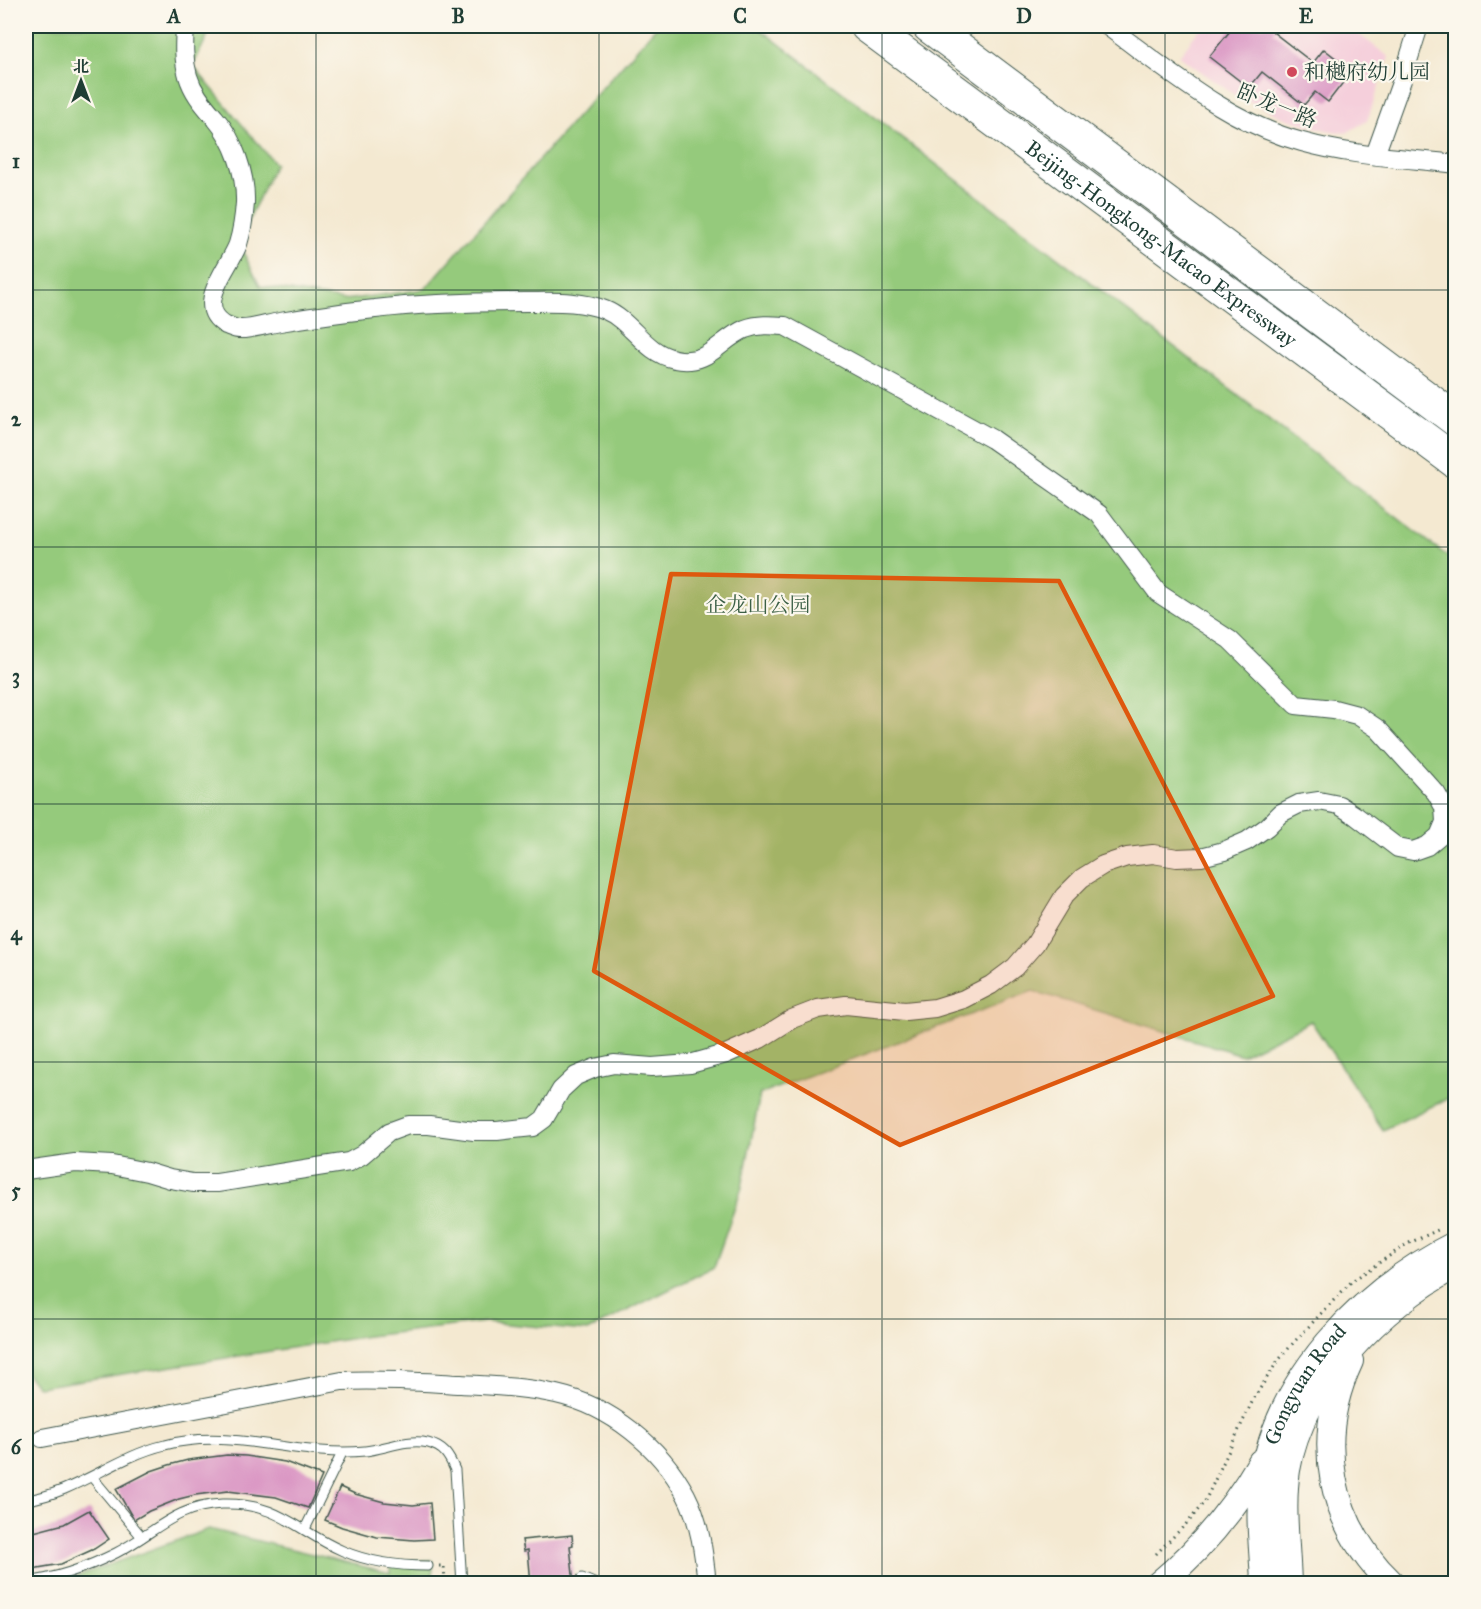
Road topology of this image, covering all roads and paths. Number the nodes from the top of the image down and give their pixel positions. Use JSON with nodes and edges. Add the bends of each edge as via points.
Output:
{"nodes":[{"id":1,"x":185,"y":26,"type":"edge"},
{"id":2,"x":867,"y":26,"type":"edge"},
{"id":3,"x":929,"y":26,"type":"edge"},
{"id":4,"x":1107,"y":26,"type":"edge"},
{"id":5,"x":1419,"y":26,"type":"edge"},
{"id":6,"x":1375,"y":155,"type":"junction"},
{"id":7,"x":1455,"y":164,"type":"edge"},
{"id":8,"x":1455,"y":420,"type":"edge"},
{"id":9,"x":1455,"y":462,"type":"edge"},
{"id":10,"x":26,"y":1170,"type":"edge"},
{"id":11,"x":1455,"y":1244,"type":"edge"},
{"id":12,"x":1455,"y":1265,"type":"edge"},
{"id":13,"x":1362,"y":1337,"type":"junction"},
{"id":14,"x":34,"y":1440,"type":"edge"},
{"id":15,"x":1270,"y":1446,"type":"junction"},
{"id":16,"x":342,"y":1453,"type":"junction"},
{"id":17,"x":92,"y":1477,"type":"junction"},
{"id":18,"x":26,"y":1500,"type":"edge"},
{"id":19,"x":305,"y":1529,"type":"junction"},
{"id":20,"x":142,"y":1537,"type":"junction"},
{"id":21,"x":428,"y":1566,"type":"joint"},
{"id":22,"x":461,"y":1569,"type":"junction"},
{"id":23,"x":582,"y":1578,"type":"dead end"},
{"id":24,"x":26,"y":1582,"type":"edge"},
{"id":25,"x":462,"y":1584,"type":"edge"},
{"id":26,"x":596,"y":1584,"type":"edge"},
{"id":27,"x":707,"y":1584,"type":"edge"},
{"id":28,"x":1159,"y":1584,"type":"edge"},
{"id":29,"x":1264,"y":1584,"type":"edge"},
{"id":30,"x":1288,"y":1584,"type":"edge"},
{"id":31,"x":1392,"y":1584,"type":"edge"}],
"edges":[{"from":1,"to":10,"type":"street","via":[[183,48],[188,77],[201,103],[228,138],[243,179],[243,224],[229,265],[211,298],[214,313],[224,324],[239,329],[404,306],[582,303],[606,310],[658,353],[676,359],[712,353],[743,329],[764,324],[785,326],[992,439],[1099,514],[1158,593],[1230,640],[1296,705],[1357,715],[1378,729],[1436,793],[1444,807],[1445,822],[1439,836],[1413,851],[1398,848],[1339,805],[1319,801],[1299,804],[1281,813],[1247,841],[1224,851],[1177,858],[1153,854],[1127,857],[1103,865],[1064,896],[1035,944],[1015,966],[964,999],[935,1008],[904,1011],[846,1005],[818,1009],[726,1054],[690,1064],[615,1064],[595,1068],[576,1076],[561,1090],[544,1119],[533,1127],[496,1131],[408,1125],[389,1132],[349,1162],[217,1184],[170,1179],[112,1165],[75,1163]]},
{"from":2,"to":9,"type":"highway","name":"Beijing-Hongkong-Macao Expressway"},
{"from":3,"to":8,"type":"highway","name":"Beijing-Hongkong-Macao Expressway"},
{"from":4,"to":6,"type":"street","name":"卧龙一路","via":[[1206,98],[1242,119],[1301,142]]},
{"from":5,"to":6,"type":"street"},
{"from":6,"to":7,"type":"street","name":"卧龙一路"},
{"from":11,"to":15,"type":"main road","name":"Gongyuan Road","via":[[1401,1275],[1345,1324],[1305,1374]]},
{"from":12,"to":13,"type":"main road","name":"Gongyuan Road","via":[[1397,1304]]},
{"from":13,"to":30,"type":"main road","name":"Gongyuan Road","via":[[1320,1390],[1295,1438],[1285,1488]]},
{"from":13,"to":31,"type":"main road","via":[[1335,1405],[1331,1463],[1347,1525],[1373,1566]]},
{"from":14,"to":27,"type":"street","via":[[342,1381],[487,1385],[558,1394],[612,1417],[658,1455],[687,1496],[697,1522]]},
{"from":15,"to":28,"type":"main road","via":[[1224,1519]]},
{"from":15,"to":29,"type":"main road","name":"Gongyuan Road","via":[[1261,1496]]},
{"from":16,"to":17,"type":"lane","via":[[249,1440],[194,1439],[141,1452]]},
{"from":16,"to":19,"type":"lane"},
{"from":16,"to":22,"type":"lane","via":[[425,1442],[441,1448],[455,1470]]},
{"from":17,"to":18,"type":"lane","via":[[67,1490]]},
{"from":17,"to":20,"type":"lane"},
{"from":19,"to":20,"type":"lane","via":[[266,1509],[222,1504],[179,1514]]},
{"from":19,"to":21,"type":"lane","via":[[363,1558]]},
{"from":20,"to":24,"type":"lane","via":[[91,1564]]},
{"from":21,"to":22,"type":"path","via":[[444,1566],[445,1580],[451,1580],[450,1568]]},
{"from":22,"to":25,"type":"lane"},
{"from":23,"to":26,"type":"lane"}]}
